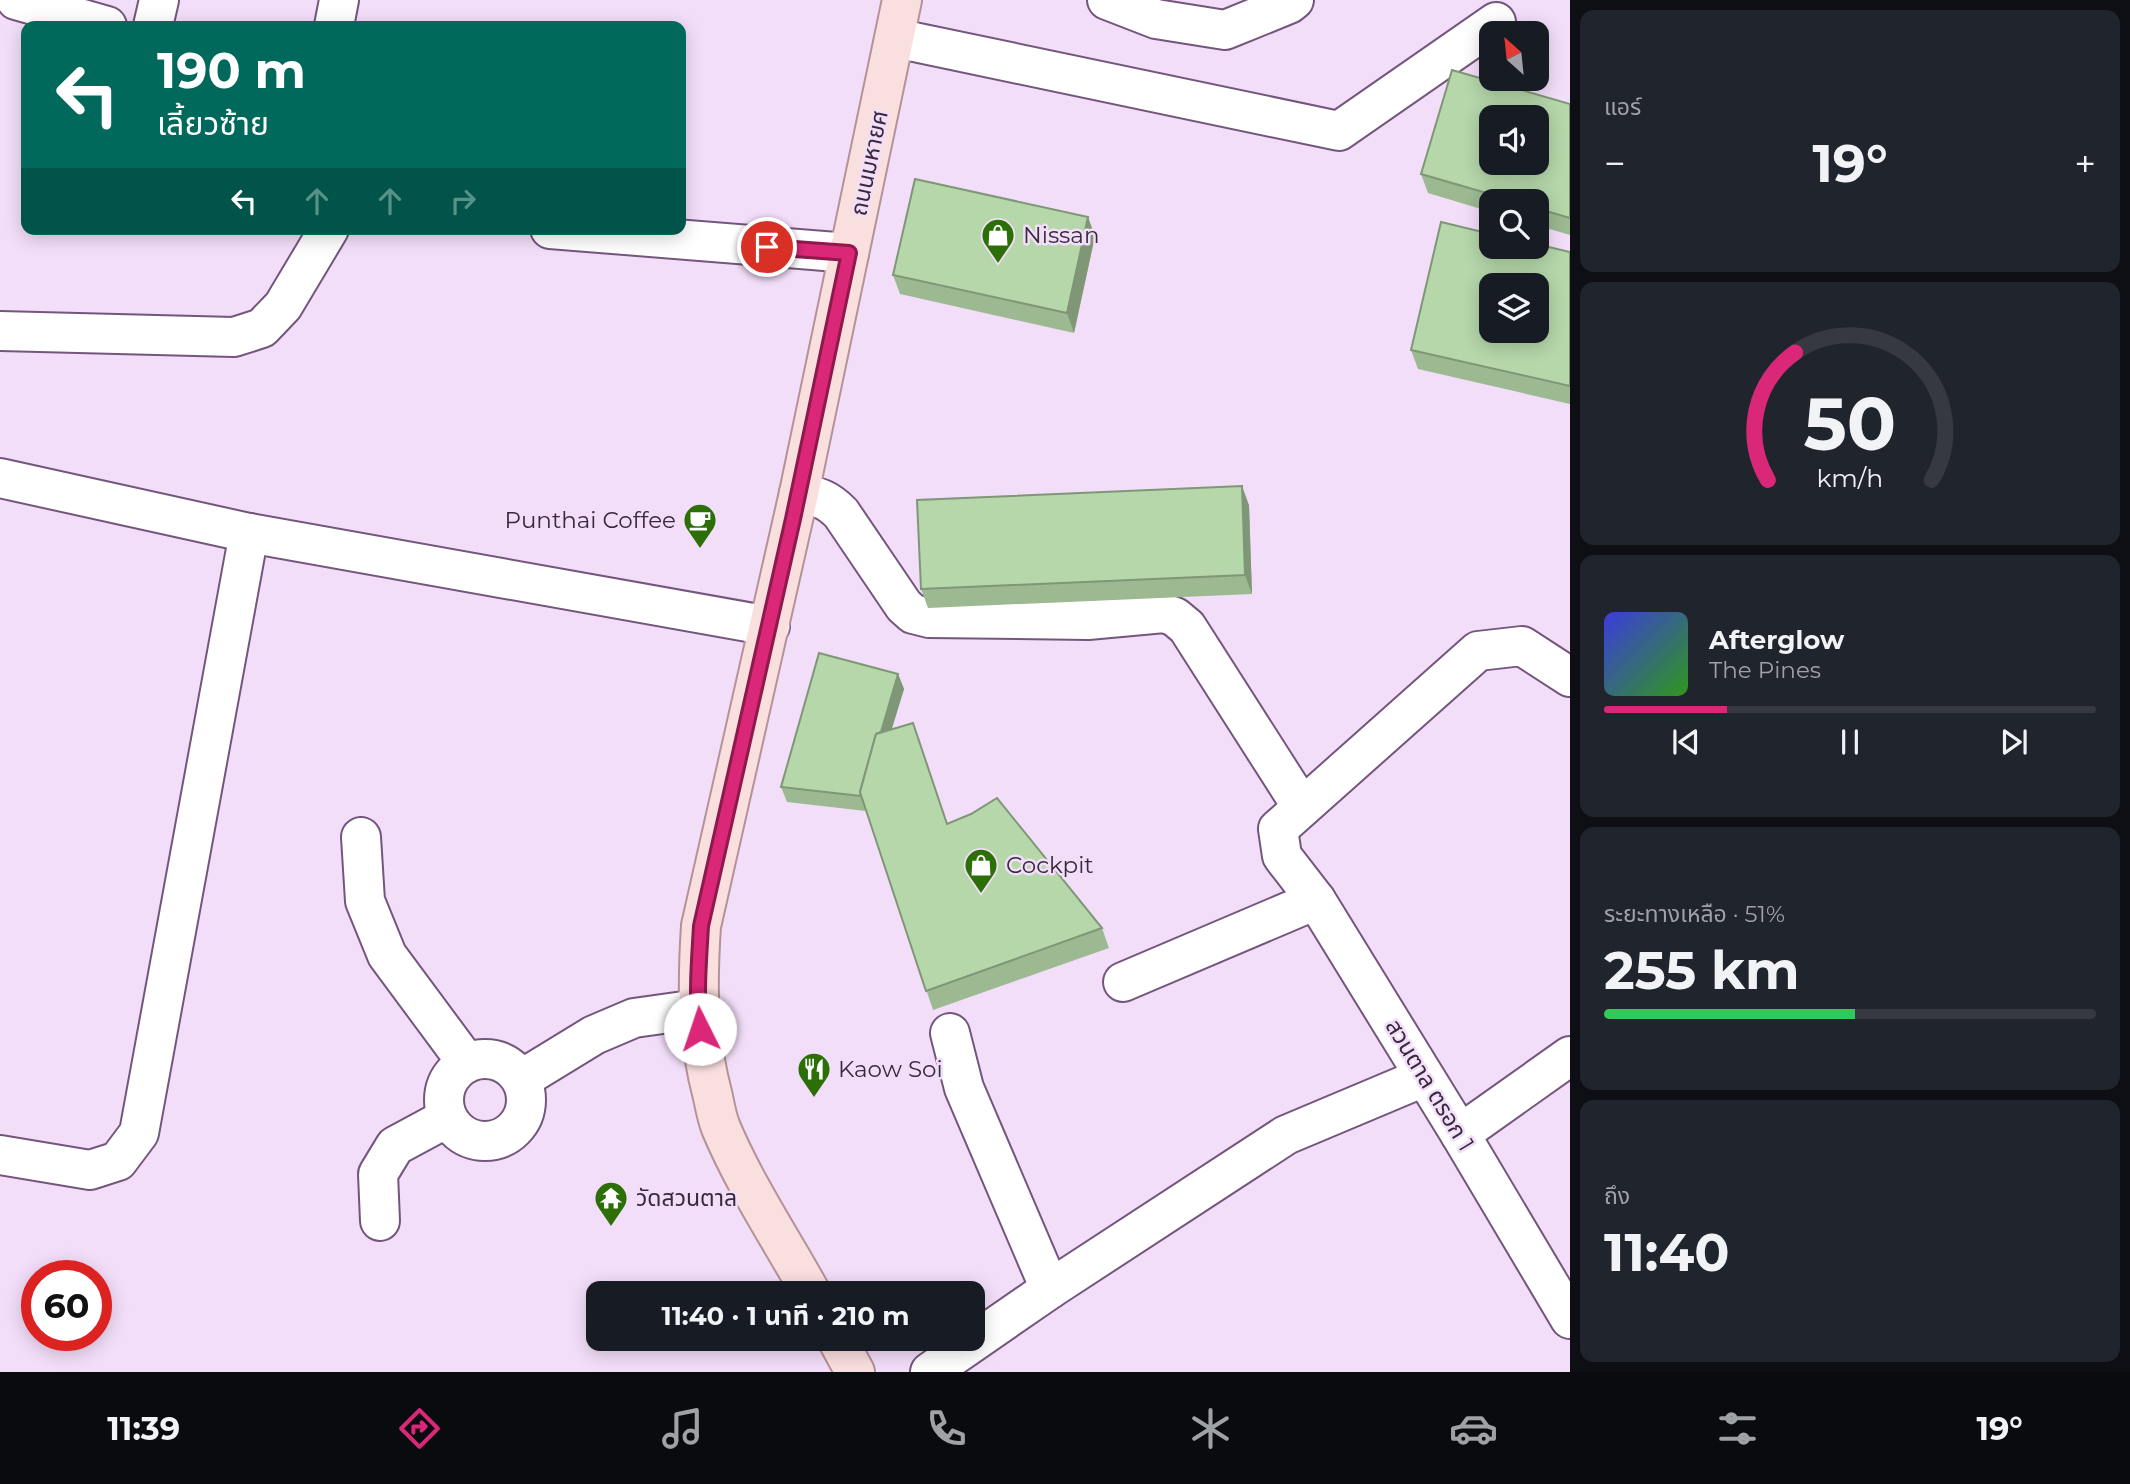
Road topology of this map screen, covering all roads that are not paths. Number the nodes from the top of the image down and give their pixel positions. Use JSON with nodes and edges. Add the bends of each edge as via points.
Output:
{"nodes":[{"id":1,"x":16,"y":0,"type":"edge"},
{"id":2,"x":159,"y":0,"type":"edge"},
{"id":3,"x":339,"y":0,"type":"edge"},
{"id":4,"x":902,"y":0,"type":"edge"},
{"id":5,"x":1107,"y":0,"type":"edge"},
{"id":6,"x":1294,"y":0,"type":"edge"},
{"id":7,"x":90,"y":21,"type":"edge"},
{"id":8,"x":154,"y":21,"type":"edge"},
{"id":9,"x":335,"y":21,"type":"edge"},
{"id":10,"x":1479,"y":34,"type":"edge"},
{"id":11,"x":895,"y":38,"type":"junction"},
{"id":12,"x":325,"y":235,"type":"edge"},
{"id":13,"x":625,"y":235,"type":"edge"},
{"id":14,"x":849,"y":253,"type":"junction"},
{"id":15,"x":0,"y":331,"type":"edge"},
{"id":16,"x":0,"y":478,"type":"edge"},
{"id":17,"x":799,"y":493,"type":"junction"},
{"id":18,"x":249,"y":533,"type":"junction"},
{"id":19,"x":770,"y":626,"type":"junction"},
{"id":20,"x":1570,"y":677,"type":"edge"},
{"id":21,"x":1302,"y":807,"type":"junction"},
{"id":22,"x":361,"y":837,"type":"dead end"},
{"id":23,"x":1316,"y":900,"type":"junction"},
{"id":24,"x":1123,"y":982,"type":"dead end"},
{"id":25,"x":698,"y":1009,"type":"junction"},
{"id":26,"x":950,"y":1032,"type":"dead end"},
{"id":27,"x":1570,"y":1056,"type":"edge"},
{"id":28,"x":467,"y":1062,"type":"junction"},
{"id":29,"x":1424,"y":1077,"type":"junction"},
{"id":30,"x":522,"y":1079,"type":"junction"},
{"id":31,"x":447,"y":1118,"type":"junction"},
{"id":32,"x":1460,"y":1134,"type":"junction"},
{"id":33,"x":0,"y":1154,"type":"edge"},
{"id":34,"x":380,"y":1221,"type":"dead end"},
{"id":35,"x":804,"y":1281,"type":"edge"},
{"id":36,"x":1050,"y":1289,"type":"junction"},
{"id":37,"x":1570,"y":1319,"type":"edge"},
{"id":38,"x":843,"y":1351,"type":"edge"},
{"id":39,"x":855,"y":1372,"type":"edge"},
{"id":40,"x":930,"y":1372,"type":"edge"}],
"edges":[{"from":1,"to":7,"type":"street"},
{"from":2,"to":8,"type":"street"},
{"from":3,"to":9,"type":"street"},
{"from":4,"to":11,"type":"main road","name":"ถนนมหายศ"},
{"from":5,"to":6,"type":"street","via":[[1156,19],[1225,30]]},
{"from":10,"to":11,"type":"street","via":[[1339,131]]},
{"from":11,"to":14,"type":"main road","name":"ถนนมหายศ"},
{"from":12,"to":15,"type":"street","via":[[283,306],[262,328],[234,337]]},
{"from":13,"to":14,"type":"street"},
{"from":14,"to":17,"type":"main road","name":"ถนนมหายศ"},
{"from":16,"to":18,"type":"street"},
{"from":17,"to":19,"type":"main road","name":"ถนนมหายศ"},
{"from":17,"to":21,"type":"street","via":[[831,502],[913,614],[1088,620],[1164,613],[1175,617],[1187,627]]},
{"from":18,"to":19,"type":"street"},
{"from":18,"to":33,"type":"street","via":[[139,1133],[118,1161],[90,1170]]},
{"from":19,"to":25,"type":"main road","name":"ถนนมหายศ","via":[[701,926]]},
{"from":20,"to":21,"type":"street","via":[[1522,646],[1478,651]]},
{"from":21,"to":23,"type":"street","name":"สวนตาล ตรอก 1","via":[[1278,830],[1282,856]]},
{"from":22,"to":28,"type":"street","via":[[365,901],[387,955]]},
{"from":23,"to":24,"type":"street"},
{"from":23,"to":29,"type":"street","name":"สวนตาล ตรอก 1"},
{"from":25,"to":30,"type":"street","via":[[634,1018],[594,1035]]},
{"from":25,"to":35,"type":"main road","name":"ถนนมหายศ","via":[[705,1069],[720,1126]]},
{"from":26,"to":36,"type":"street","via":[[964,1088]]},
{"from":27,"to":32,"type":"street"},
{"from":28,"to":30,"type":"street","via":[[498,1060]]},
{"from":28,"to":31,"type":"street","via":[[444,1090]]},
{"from":29,"to":32,"type":"street","name":"สวนตาล ตรอก 1"},
{"from":29,"to":36,"type":"street","via":[[1286,1135]]},
{"from":30,"to":31,"type":"street","via":[[526,1108],[521,1121],[502,1138],[488,1142],[469,1139]]},
{"from":31,"to":34,"type":"street","via":[[395,1146],[377,1174]]},
{"from":32,"to":37,"type":"street","name":"สวนตาล ตรอก 1"},
{"from":36,"to":40,"type":"street"},
{"from":38,"to":39,"type":"main road"}]}
